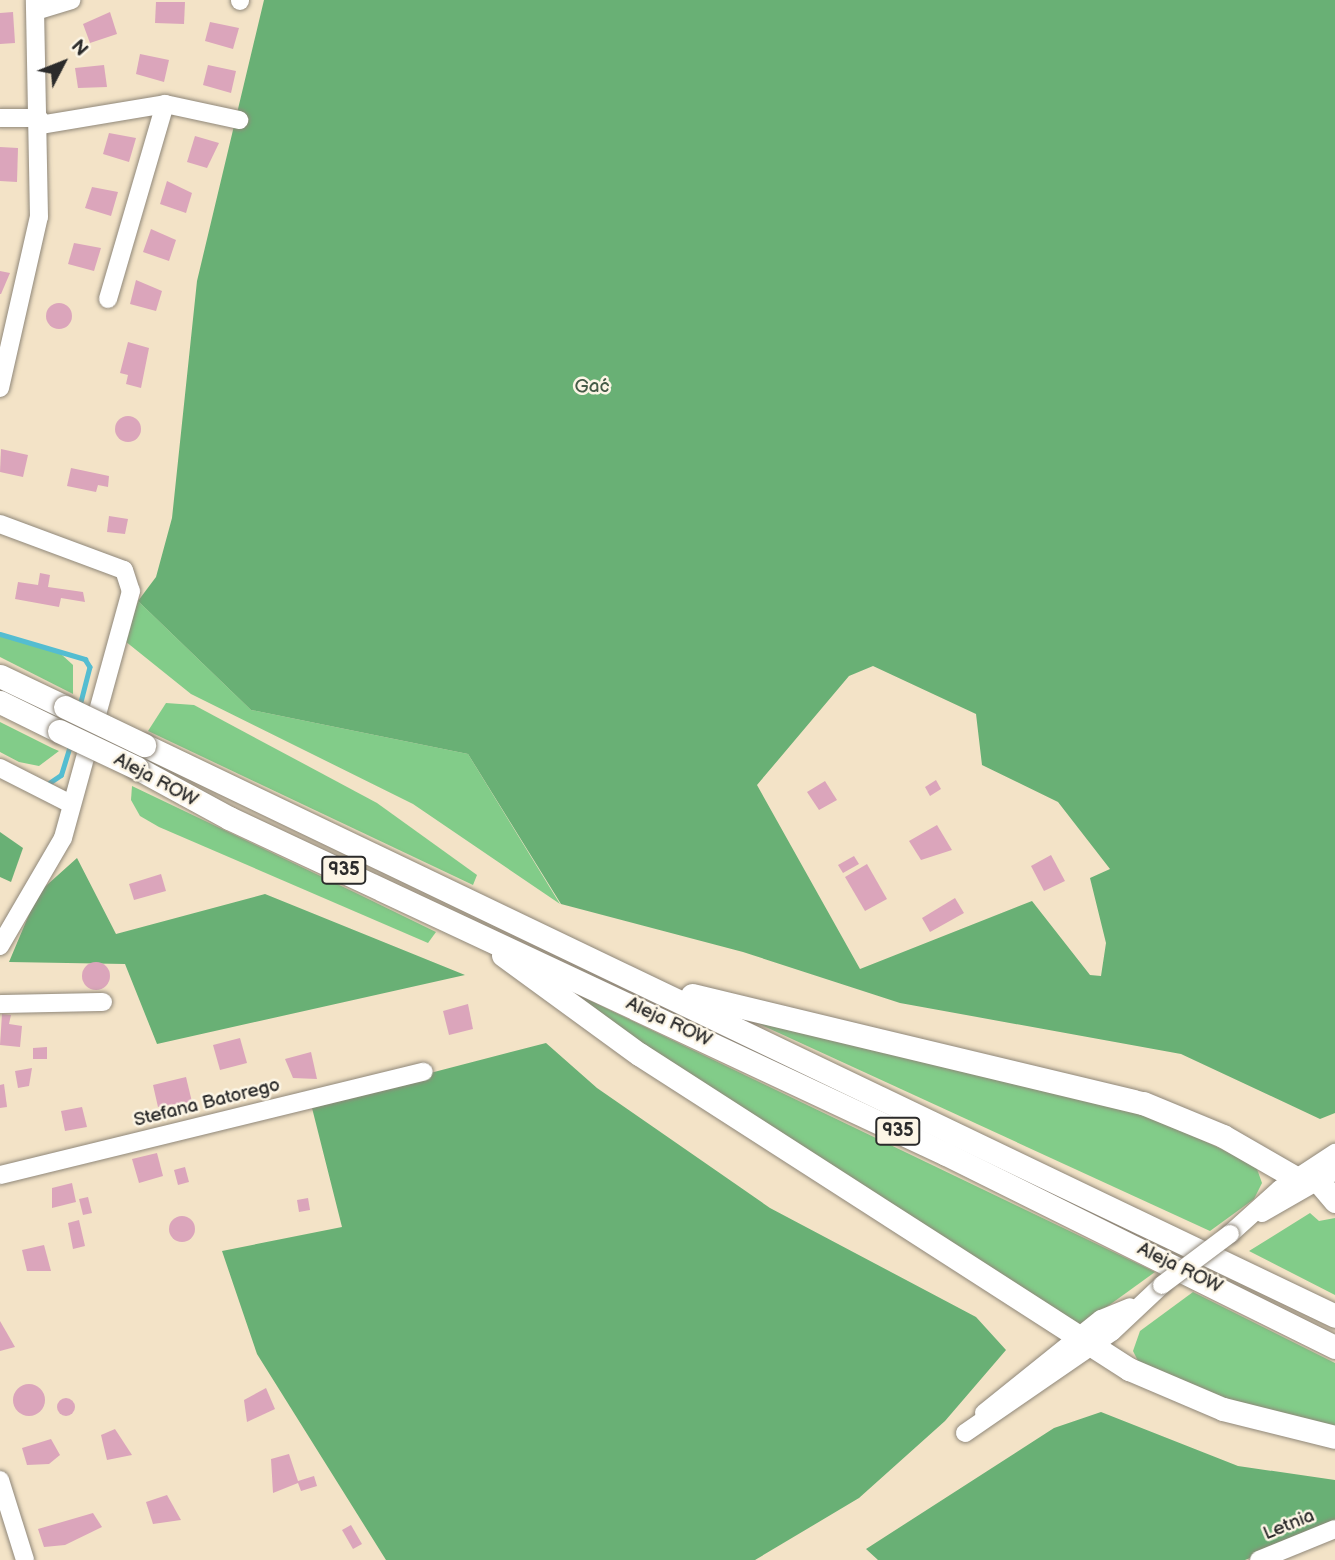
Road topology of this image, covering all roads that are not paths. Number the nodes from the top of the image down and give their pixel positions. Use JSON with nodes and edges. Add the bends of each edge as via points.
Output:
{"nodes":[{"id":1,"x":71,"y":0,"type":"edge"},
{"id":2,"x":36,"y":6,"type":"edge"},
{"id":3,"x":165,"y":104,"type":"junction"},
{"id":4,"x":0,"y":118,"type":"edge"},
{"id":5,"x":239,"y":120,"type":"dead end"},
{"id":6,"x":40,"y":121,"type":"junction"},
{"id":7,"x":108,"y":299,"type":"dead end"},
{"id":8,"x":0,"y":388,"type":"edge"},
{"id":9,"x":0,"y":524,"type":"edge"},
{"id":10,"x":0,"y":676,"type":"edge"},
{"id":11,"x":0,"y":702,"type":"edge"},
{"id":12,"x":0,"y":768,"type":"edge"},
{"id":13,"x":71,"y":804,"type":"junction"},
{"id":14,"x":458,"y":922,"type":"junction"},
{"id":15,"x":0,"y":946,"type":"edge"},
{"id":16,"x":652,"y":986,"type":"junction"},
{"id":17,"x":103,"y":1002,"type":"dead end"},
{"id":18,"x":0,"y":1004,"type":"edge"},
{"id":19,"x":424,"y":1072,"type":"dead end"},
{"id":20,"x":1335,"y":1153,"type":"edge"},
{"id":21,"x":0,"y":1175,"type":"edge"},
{"id":22,"x":1317,"y":1177,"type":"edge"},
{"id":23,"x":1335,"y":1200,"type":"edge"},
{"id":24,"x":1335,"y":1316,"type":"edge"},
{"id":25,"x":1084,"y":1342,"type":"junction"},
{"id":26,"x":1335,"y":1347,"type":"edge"},
{"id":27,"x":1335,"y":1437,"type":"edge"},
{"id":28,"x":0,"y":1480,"type":"edge"},
{"id":29,"x":1335,"y":1529,"type":"edge"},
{"id":30,"x":25,"y":1560,"type":"edge"},
{"id":31,"x":1259,"y":1560,"type":"edge"}],
"edges":[{"from":1,"to":2,"type":"street"},
{"from":2,"to":6,"type":"street"},
{"from":3,"to":5,"type":"street"},
{"from":3,"to":6,"type":"street"},
{"from":3,"to":7,"type":"street"},
{"from":4,"to":6,"type":"street"},
{"from":6,"to":8,"type":"street","via":[[39,217]]},
{"from":9,"to":13,"type":"street","via":[[78,548],[130,578]]},
{"from":10,"to":16,"type":"main road","name":"Aleja ROW","number":"935","bridge":true},
{"from":11,"to":14,"type":"main road","name":"Aleja ROW","number":"935","bridge":true,"via":[[229,818]]},
{"from":12,"to":13,"type":"street"},
{"from":13,"to":15,"type":"street","via":[[63,838]]},
{"from":14,"to":25,"type":"main road","via":[[639,1054]]},
{"from":14,"to":26,"type":"main road","name":"Aleja ROW","number":"935"},
{"from":16,"to":22,"type":"main road","via":[[1098,1089]]},
{"from":16,"to":24,"type":"main road","name":"Aleja ROW","number":"935"},
{"from":17,"to":18,"type":"street"},
{"from":19,"to":21,"type":"street","name":"Stefana Batorego"},
{"from":20,"to":22,"type":"street"},
{"from":22,"to":23,"type":"main road"},
{"from":22,"to":25,"type":"street","bridge":true,"via":[[1255,1216]]},
{"from":25,"to":25,"type":"street","via":[[1003,1393],[965,1433]]},
{"from":25,"to":27,"type":"main road","via":[[1175,1392]]},
{"from":28,"to":30,"type":"street"},
{"from":29,"to":31,"type":"street","name":"Letnia"}]}
